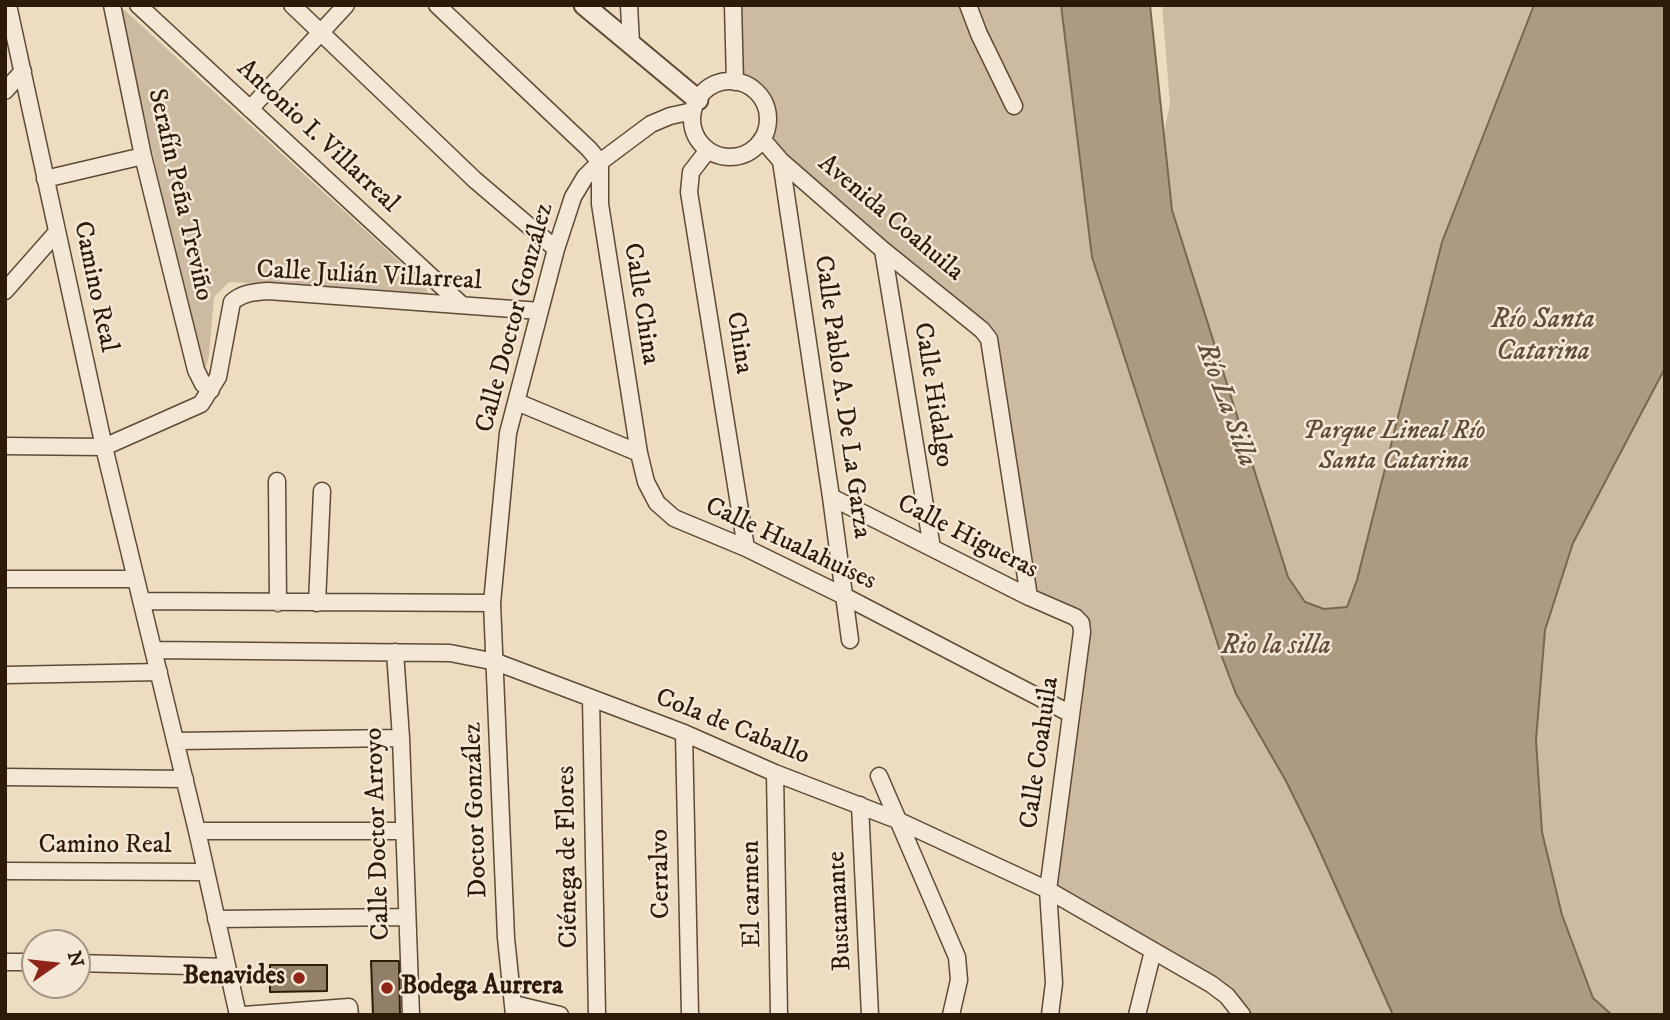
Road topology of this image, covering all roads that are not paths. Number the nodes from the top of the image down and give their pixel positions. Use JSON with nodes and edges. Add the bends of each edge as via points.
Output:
{"nodes":[{"id":1,"x":8,"y":5,"type":"edge"},
{"id":2,"x":112,"y":5,"type":"edge"},
{"id":3,"x":138,"y":5,"type":"edge"},
{"id":4,"x":292,"y":5,"type":"edge"},
{"id":5,"x":346,"y":5,"type":"edge"},
{"id":6,"x":437,"y":5,"type":"edge"},
{"id":7,"x":584,"y":5,"type":"edge"},
{"id":8,"x":629,"y":5,"type":"edge"},
{"id":9,"x":733,"y":5,"type":"edge"},
{"id":10,"x":968,"y":5,"type":"edge"},
{"id":11,"x":321,"y":33,"type":"junction"},
{"id":12,"x":631,"y":44,"type":"junction"},
{"id":13,"x":23,"y":71,"type":"junction"},
{"id":14,"x":735,"y":82,"type":"junction"},
{"id":15,"x":5,"y":90,"type":"edge"},
{"id":16,"x":695,"y":105,"type":"junction"},
{"id":17,"x":1014,"y":106,"type":"dead end"},
{"id":18,"x":250,"y":109,"type":"junction"},
{"id":19,"x":762,"y":139,"type":"junction"},
{"id":20,"x":708,"y":150,"type":"junction"},
{"id":21,"x":143,"y":156,"type":"junction"},
{"id":22,"x":781,"y":161,"type":"junction"},
{"id":23,"x":600,"y":162,"type":"junction"},
{"id":24,"x":45,"y":179,"type":"junction"},
{"id":25,"x":57,"y":232,"type":"junction"},
{"id":26,"x":556,"y":249,"type":"junction"},
{"id":27,"x":883,"y":250,"type":"junction"},
{"id":28,"x":5,"y":291,"type":"edge"},
{"id":29,"x":462,"y":305,"type":"junction"},
{"id":30,"x":540,"y":311,"type":"junction"},
{"id":31,"x":211,"y":390,"type":"junction"},
{"id":32,"x":517,"y":402,"type":"junction"},
{"id":33,"x":5,"y":446,"type":"edge"},
{"id":34,"x":104,"y":447,"type":"junction"},
{"id":35,"x":639,"y":453,"type":"junction"},
{"id":36,"x":277,"y":481,"type":"dead end"},
{"id":37,"x":322,"y":491,"type":"dead end"},
{"id":38,"x":831,"y":497,"type":"junction"},
{"id":39,"x":746,"y":548,"type":"junction"},
{"id":40,"x":932,"y":548,"type":"junction"},
{"id":41,"x":5,"y":579,"type":"edge"},
{"id":42,"x":136,"y":579,"type":"junction"},
{"id":43,"x":846,"y":597,"type":"junction"},
{"id":44,"x":1030,"y":597,"type":"junction"},
{"id":45,"x":142,"y":601,"type":"junction"},
{"id":46,"x":278,"y":603,"type":"junction"},
{"id":47,"x":317,"y":603,"type":"junction"},
{"id":48,"x":492,"y":603,"type":"junction"},
{"id":49,"x":1081,"y":623,"type":"joint"},
{"id":50,"x":850,"y":640,"type":"dead end"},
{"id":51,"x":153,"y":650,"type":"junction"},
{"id":52,"x":395,"y":652,"type":"junction"},
{"id":53,"x":496,"y":662,"type":"junction"},
{"id":54,"x":159,"y":672,"type":"junction"},
{"id":55,"x":5,"y":675,"type":"edge"},
{"id":56,"x":591,"y":698,"type":"junction"},
{"id":57,"x":1071,"y":714,"type":"junction"},
{"id":58,"x":684,"y":733,"type":"junction"},
{"id":59,"x":401,"y":738,"type":"junction"},
{"id":60,"x":175,"y":741,"type":"junction"},
{"id":61,"x":775,"y":773,"type":"junction"},
{"id":62,"x":879,"y":776,"type":"dead end"},
{"id":63,"x":5,"y":777,"type":"edge"},
{"id":64,"x":185,"y":779,"type":"junction"},
{"id":65,"x":860,"y":805,"type":"junction"},
{"id":66,"x":897,"y":820,"type":"junction"},
{"id":67,"x":197,"y":831,"type":"junction"},
{"id":68,"x":403,"y":831,"type":"junction"},
{"id":69,"x":5,"y":871,"type":"edge"},
{"id":70,"x":205,"y":872,"type":"junction"},
{"id":71,"x":1048,"y":890,"type":"junction"},
{"id":72,"x":407,"y":917,"type":"junction"},
{"id":73,"x":216,"y":919,"type":"junction"},
{"id":74,"x":1153,"y":951,"type":"junction"},
{"id":75,"x":91,"y":963,"type":"edge"},
{"id":76,"x":227,"y":967,"type":"junction"},
{"id":77,"x":514,"y":1009,"type":"edge"},
{"id":78,"x":1240,"y":1014,"type":"edge"},
{"id":79,"x":238,"y":1015,"type":"edge"},
{"id":80,"x":244,"y":1015,"type":"edge"},
{"id":81,"x":350,"y":1015,"type":"edge"},
{"id":82,"x":411,"y":1015,"type":"edge"},
{"id":83,"x":559,"y":1015,"type":"edge"},
{"id":84,"x":597,"y":1015,"type":"edge"},
{"id":85,"x":690,"y":1015,"type":"edge"},
{"id":86,"x":779,"y":1015,"type":"edge"},
{"id":87,"x":870,"y":1015,"type":"edge"},
{"id":88,"x":951,"y":1015,"type":"edge"},
{"id":89,"x":1050,"y":1015,"type":"edge"},
{"id":90,"x":1137,"y":1015,"type":"edge"}],
"edges":[{"from":1,"to":13,"type":"street","name":"Camino Real"},
{"from":2,"to":21,"type":"street","name":"Serafín Peña Treviño"},
{"from":3,"to":18,"type":"street","name":"Antonio I. Villarreal"},
{"from":4,"to":11,"type":"street"},
{"from":5,"to":11,"type":"street"},
{"from":6,"to":23,"type":"street"},
{"from":7,"to":12,"type":"street"},
{"from":8,"to":12,"type":"street"},
{"from":9,"to":14,"type":"street"},
{"from":10,"to":17,"type":"street"},
{"from":11,"to":18,"type":"street"},
{"from":11,"to":26,"type":"street","via":[[475,180]]},
{"from":12,"to":16,"type":"street"},
{"from":13,"to":15,"type":"street"},
{"from":13,"to":24,"type":"street","name":"Camino Real"},
{"from":14,"to":16,"type":"street","via":[[711,87]]},
{"from":14,"to":19,"type":"street","via":[[753,90],[765,106],[767,126]]},
{"from":16,"to":20,"type":"street","via":[[695,135]]},
{"from":16,"to":23,"type":"street","name":"Calle Doctor González","via":[[651,124]]},
{"from":18,"to":29,"type":"street","name":"Antonio I. Villarreal"},
{"from":19,"to":20,"type":"street","via":[[747,153],[734,157]]},
{"from":19,"to":22,"type":"street","name":"Avenida Coahuila"},
{"from":20,"to":39,"type":"street","name":"China","via":[[691,172],[689,192]]},
{"from":21,"to":24,"type":"street"},
{"from":21,"to":31,"type":"street","name":"Serafín Peña Treviño","via":[[196,370]]},
{"from":22,"to":27,"type":"street","name":"Avenida Coahuila"},
{"from":22,"to":38,"type":"street","name":"Calle Pablo A. De La Garza"},
{"from":23,"to":26,"type":"street","name":"Calle Doctor González","via":[[573,197]]},
{"from":23,"to":35,"type":"street","name":"Calle China","via":[[600,204]]},
{"from":24,"to":25,"type":"street","name":"Camino Real"},
{"from":25,"to":28,"type":"street"},
{"from":25,"to":34,"type":"street","name":"Camino Real"},
{"from":26,"to":30,"type":"street","name":"Calle Doctor González"},
{"from":27,"to":40,"type":"street","name":"Calle Hidalgo"},
{"from":27,"to":44,"type":"street","name":"Avenida Coahuila","via":[[990,343]]},
{"from":29,"to":30,"type":"street","name":"Calle Julián Villarreal"},
{"from":29,"to":31,"type":"street","name":"Calle Julián Villarreal","via":[[268,291],[237,297],[229,308],[222,362]]},
{"from":30,"to":32,"type":"street","name":"Calle Doctor González"},
{"from":31,"to":34,"type":"street","via":[[196,407]]},
{"from":32,"to":35,"type":"street"},
{"from":32,"to":48,"type":"street","name":"Calle Doctor González","via":[[508,433]]},
{"from":33,"to":34,"type":"street"},
{"from":34,"to":42,"type":"street","name":"Camino Real"},
{"from":35,"to":39,"type":"street","name":"Calle Hualahuises","via":[[646,482],[663,511]]},
{"from":36,"to":46,"type":"street"},
{"from":37,"to":47,"type":"street"},
{"from":38,"to":40,"type":"street","name":"Calle Higueras"},
{"from":38,"to":43,"type":"street","name":"Calle Pablo A. De La Garza"},
{"from":39,"to":43,"type":"street","name":"Calle Hualahuises"},
{"from":40,"to":44,"type":"street","name":"Calle Higueras"},
{"from":41,"to":42,"type":"street"},
{"from":42,"to":45,"type":"street","name":"Camino Real"},
{"from":43,"to":50,"type":"street","name":"Calle Pablo A. De La Garza"},
{"from":43,"to":57,"type":"street","name":"Calle Hualahuises"},
{"from":44,"to":49,"type":"street","name":"Calle Higueras"},
{"from":45,"to":46,"type":"street"},
{"from":45,"to":51,"type":"street","name":"Camino Real"},
{"from":46,"to":47,"type":"street"},
{"from":47,"to":48,"type":"street"},
{"from":48,"to":53,"type":"street","name":"Doctor González"},
{"from":49,"to":57,"type":"street","name":"Calle Coahuila"},
{"from":51,"to":52,"type":"street","name":"Cola de Caballo"},
{"from":51,"to":54,"type":"street","name":"Camino Real"},
{"from":52,"to":53,"type":"street","name":"Cola de Caballo","via":[[450,653]]},
{"from":52,"to":59,"type":"street","name":"Calle Doctor Arroyo"},
{"from":53,"to":56,"type":"street","name":"Cola de Caballo"},
{"from":53,"to":77,"type":"street","name":"Doctor González","via":[[506,938]]},
{"from":54,"to":55,"type":"street"},
{"from":54,"to":60,"type":"street","name":"Camino Real"},
{"from":56,"to":58,"type":"street","name":"Cola de Caballo"},
{"from":56,"to":84,"type":"street","name":"Ciénega de Flores"},
{"from":57,"to":71,"type":"street","name":"Calle Coahuila"},
{"from":58,"to":61,"type":"street","name":"Cola de Caballo"},
{"from":58,"to":85,"type":"street","name":"Cerralvo"},
{"from":59,"to":60,"type":"street"},
{"from":59,"to":68,"type":"street","name":"Calle Doctor Arroyo"},
{"from":60,"to":64,"type":"street","name":"Camino Real"},
{"from":61,"to":65,"type":"street","name":"Cola de Caballo"},
{"from":61,"to":86,"type":"street","name":"El carmen"},
{"from":62,"to":66,"type":"street"},
{"from":63,"to":64,"type":"street"},
{"from":64,"to":67,"type":"street","name":"Camino Real"},
{"from":65,"to":66,"type":"street","name":"Cola de Caballo"},
{"from":65,"to":87,"type":"street","name":"Bustamante"},
{"from":66,"to":71,"type":"street","name":"Cola de Caballo"},
{"from":66,"to":88,"type":"street","via":[[957,957],[959,980]]},
{"from":67,"to":68,"type":"street"},
{"from":67,"to":70,"type":"street","name":"Camino Real"},
{"from":68,"to":72,"type":"street","name":"Calle Doctor Arroyo"},
{"from":69,"to":70,"type":"street","name":"Camino Real"},
{"from":70,"to":73,"type":"street","name":"Camino Real"},
{"from":71,"to":74,"type":"street","name":"Cola de Caballo"},
{"from":71,"to":89,"type":"street","name":"Calle Coahuila","via":[[1055,983]]},
{"from":72,"to":73,"type":"street"},
{"from":72,"to":82,"type":"street","name":"Calle Doctor Arroyo"},
{"from":73,"to":76,"type":"street","name":"Camino Real"},
{"from":74,"to":78,"type":"street","name":"Cola de Caballo","via":[[1212,984]]},
{"from":74,"to":90,"type":"street"},
{"from":75,"to":76,"type":"street"},
{"from":76,"to":79,"type":"street","name":"Camino Real"},
{"from":77,"to":83,"type":"street"},
{"from":80,"to":81,"type":"street","via":[[349,1007]]}]}
